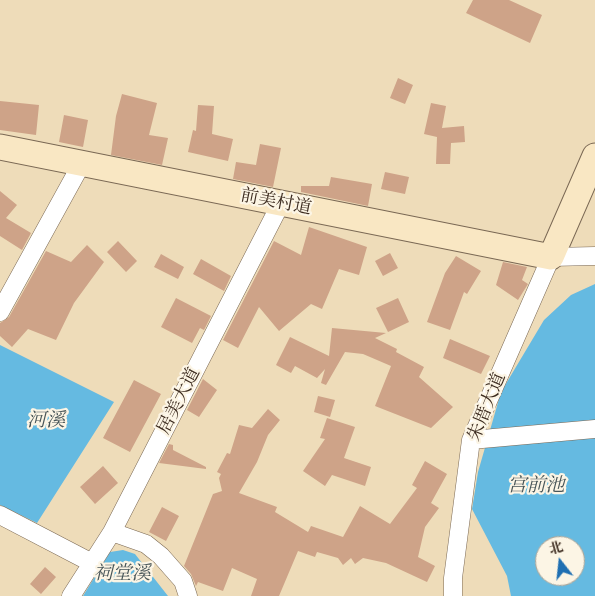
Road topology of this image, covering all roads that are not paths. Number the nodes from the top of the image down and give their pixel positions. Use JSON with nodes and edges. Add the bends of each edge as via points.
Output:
{"nodes":[{"id":1,"x":0,"y":147,"type":"edge"},
{"id":2,"x":595,"y":156,"type":"edge"},
{"id":3,"x":82,"y":164,"type":"junction"},
{"id":4,"x":281,"y":203,"type":"junction"},
{"id":5,"x":595,"y":256,"type":"edge"},
{"id":6,"x":551,"y":257,"type":"junction"},
{"id":7,"x":0,"y":312,"type":"edge"},
{"id":8,"x":595,"y":429,"type":"edge"},
{"id":9,"x":471,"y":440,"type":"junction"},
{"id":10,"x":0,"y":515,"type":"edge"},
{"id":11,"x":112,"y":532,"type":"junction"},
{"id":12,"x":94,"y":564,"type":"junction"},
{"id":13,"x":71,"y":596,"type":"edge"},
{"id":14,"x":188,"y":596,"type":"edge"},
{"id":15,"x":453,"y":596,"type":"edge"}],
"edges":[{"from":1,"to":3,"type":"street","name":"前美村道"},
{"from":2,"to":6,"type":"street"},
{"from":3,"to":4,"type":"street","name":"前美村道"},
{"from":3,"to":7,"type":"street"},
{"from":4,"to":6,"type":"street","name":"前美村道"},
{"from":4,"to":11,"type":"street","name":"居美大道"},
{"from":5,"to":6,"type":"street"},
{"from":6,"to":9,"type":"street","name":"朱厝大道"},
{"from":8,"to":9,"type":"street"},
{"from":9,"to":15,"type":"street","name":"朱厝大道"},
{"from":10,"to":12,"type":"street"},
{"from":11,"to":12,"type":"street","name":"居美大道"},
{"from":11,"to":14,"type":"street","via":[[146,544],[161,556],[183,580]]},
{"from":12,"to":13,"type":"street","name":"居美大道"}]}
